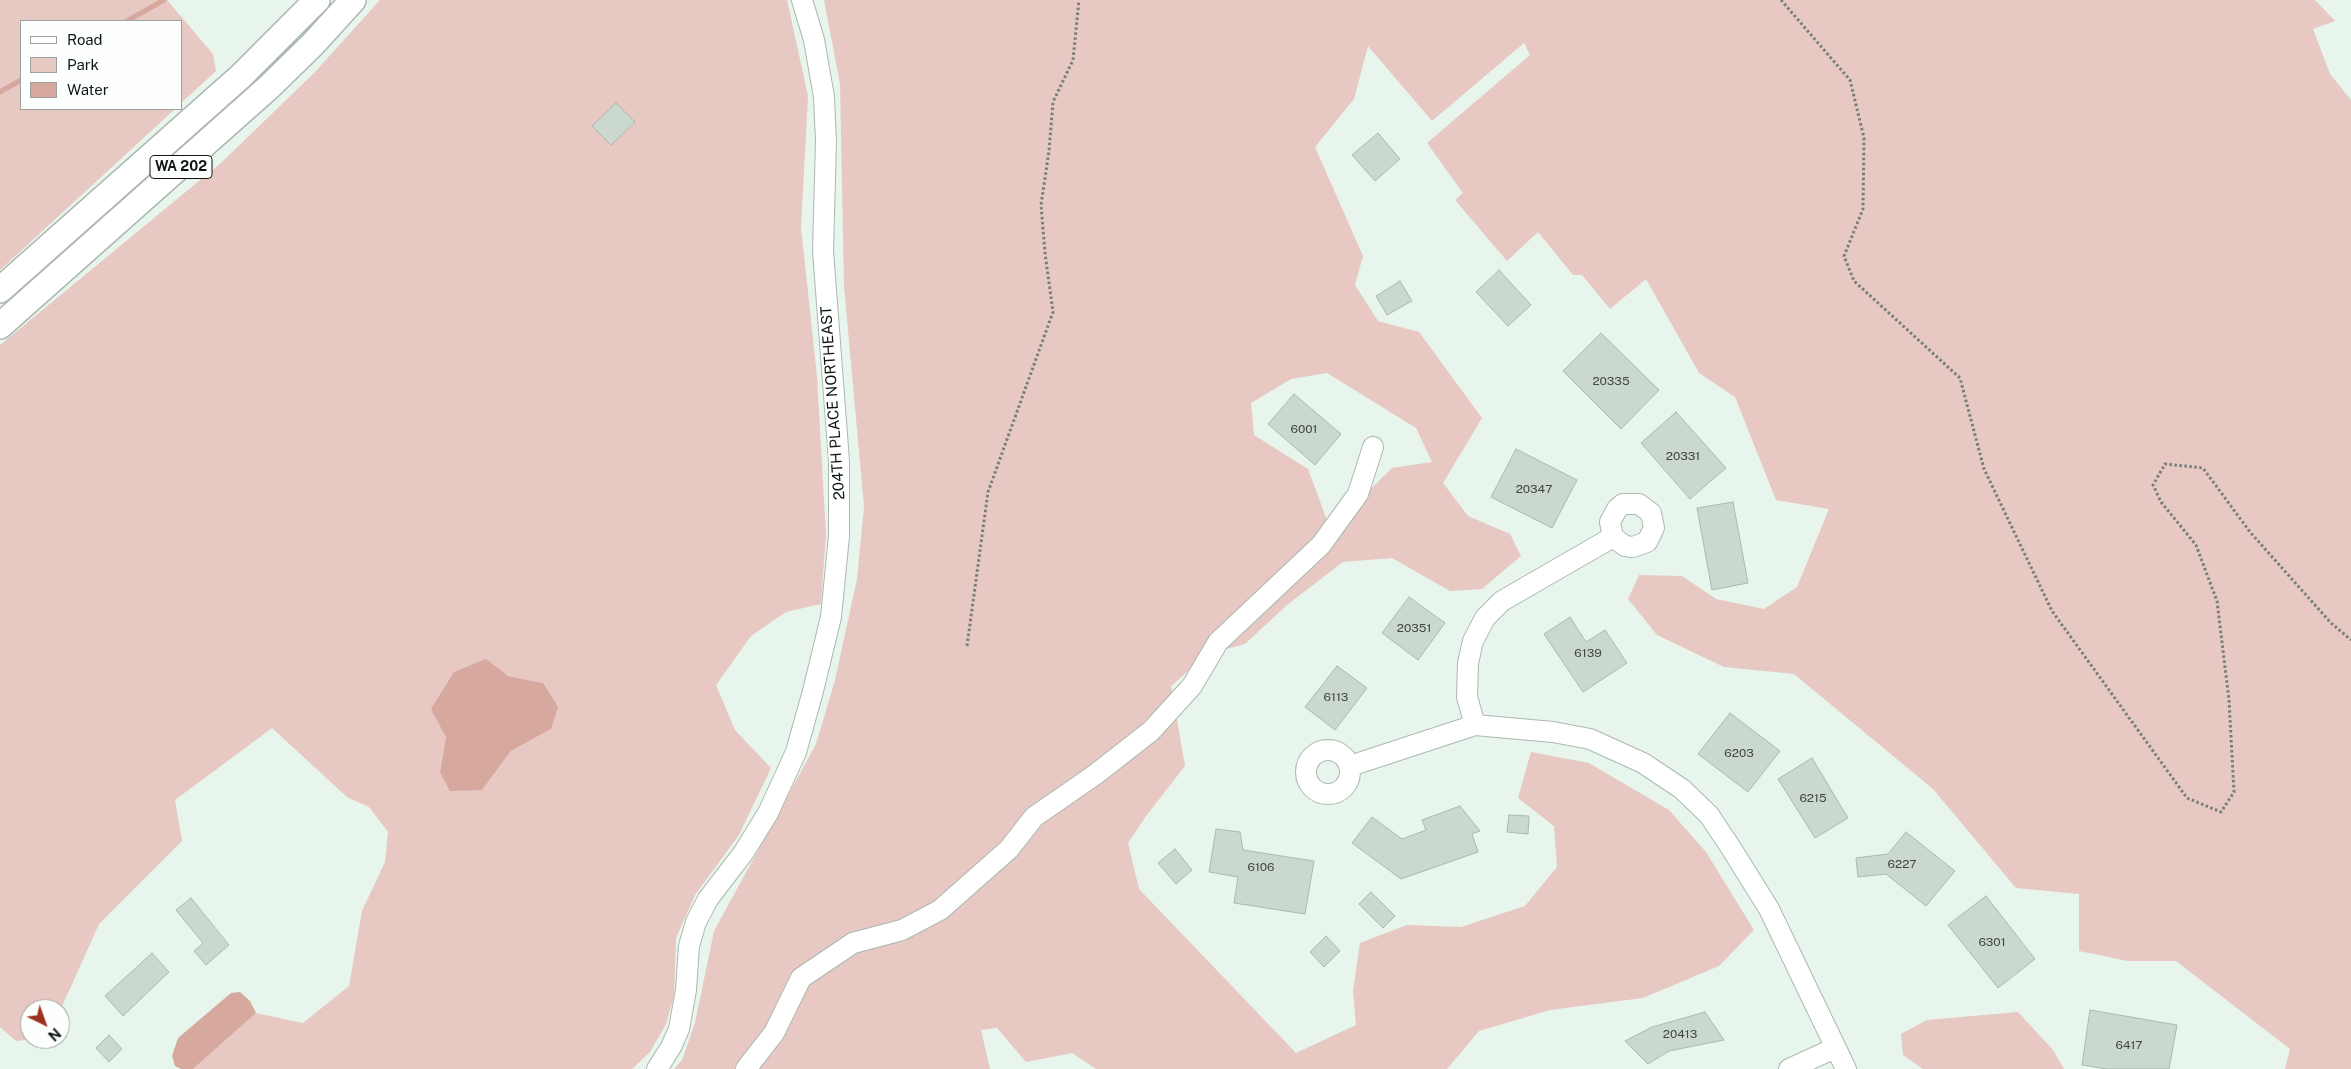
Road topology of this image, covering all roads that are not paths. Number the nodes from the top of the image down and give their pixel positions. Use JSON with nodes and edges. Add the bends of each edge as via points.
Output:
{"nodes":[{"id":1,"x":317,"y":0,"type":"edge"},
{"id":2,"x":353,"y":0,"type":"edge"},
{"id":3,"x":802,"y":0,"type":"edge"},
{"id":4,"x":0,"y":290,"type":"edge"},
{"id":5,"x":0,"y":326,"type":"edge"},
{"id":6,"x":1373,"y":447,"type":"dead end"},
{"id":7,"x":1613,"y":537,"type":"dead end"},
{"id":8,"x":1475,"y":725,"type":"junction"},
{"id":9,"x":1350,"y":766,"type":"dead end"},
{"id":10,"x":1835,"y":1048,"type":"junction"},
{"id":11,"x":657,"y":1069,"type":"edge"},
{"id":12,"x":746,"y":1069,"type":"edge"},
{"id":13,"x":1789,"y":1069,"type":"edge"},
{"id":14,"x":1846,"y":1069,"type":"edge"}],
"edges":[{"from":1,"to":4,"type":"main road","number":"WA 202","via":[[242,76]]},
{"from":2,"to":5,"type":"main road","number":"WA 202","via":[[262,93]]},
{"from":3,"to":11,"type":"street","name":"204TH PLACE NORTHEAST","via":[[814,40],[824,97],[826,141],[822,251],[839,461],[839,536],[831,617],[796,752],[768,813],[744,852],[708,899],[696,922],[689,946],[679,1029]]},
{"from":6,"to":12,"type":"street","via":[[1358,494],[1321,545],[1218,642],[1192,686],[1151,732],[1034,816],[1009,850],[940,910],[902,930],[852,943],[801,978],[774,1033]]},
{"from":7,"to":8,"type":"street","via":[[1502,601],[1485,618],[1473,642],[1468,663],[1467,697]]},
{"from":8,"to":9,"type":"street"},
{"from":8,"to":10,"type":"street","via":[[1590,739],[1643,763],[1682,789],[1709,815],[1769,909]]},
{"from":10,"to":13,"type":"street"},
{"from":10,"to":14,"type":"street"}]}
